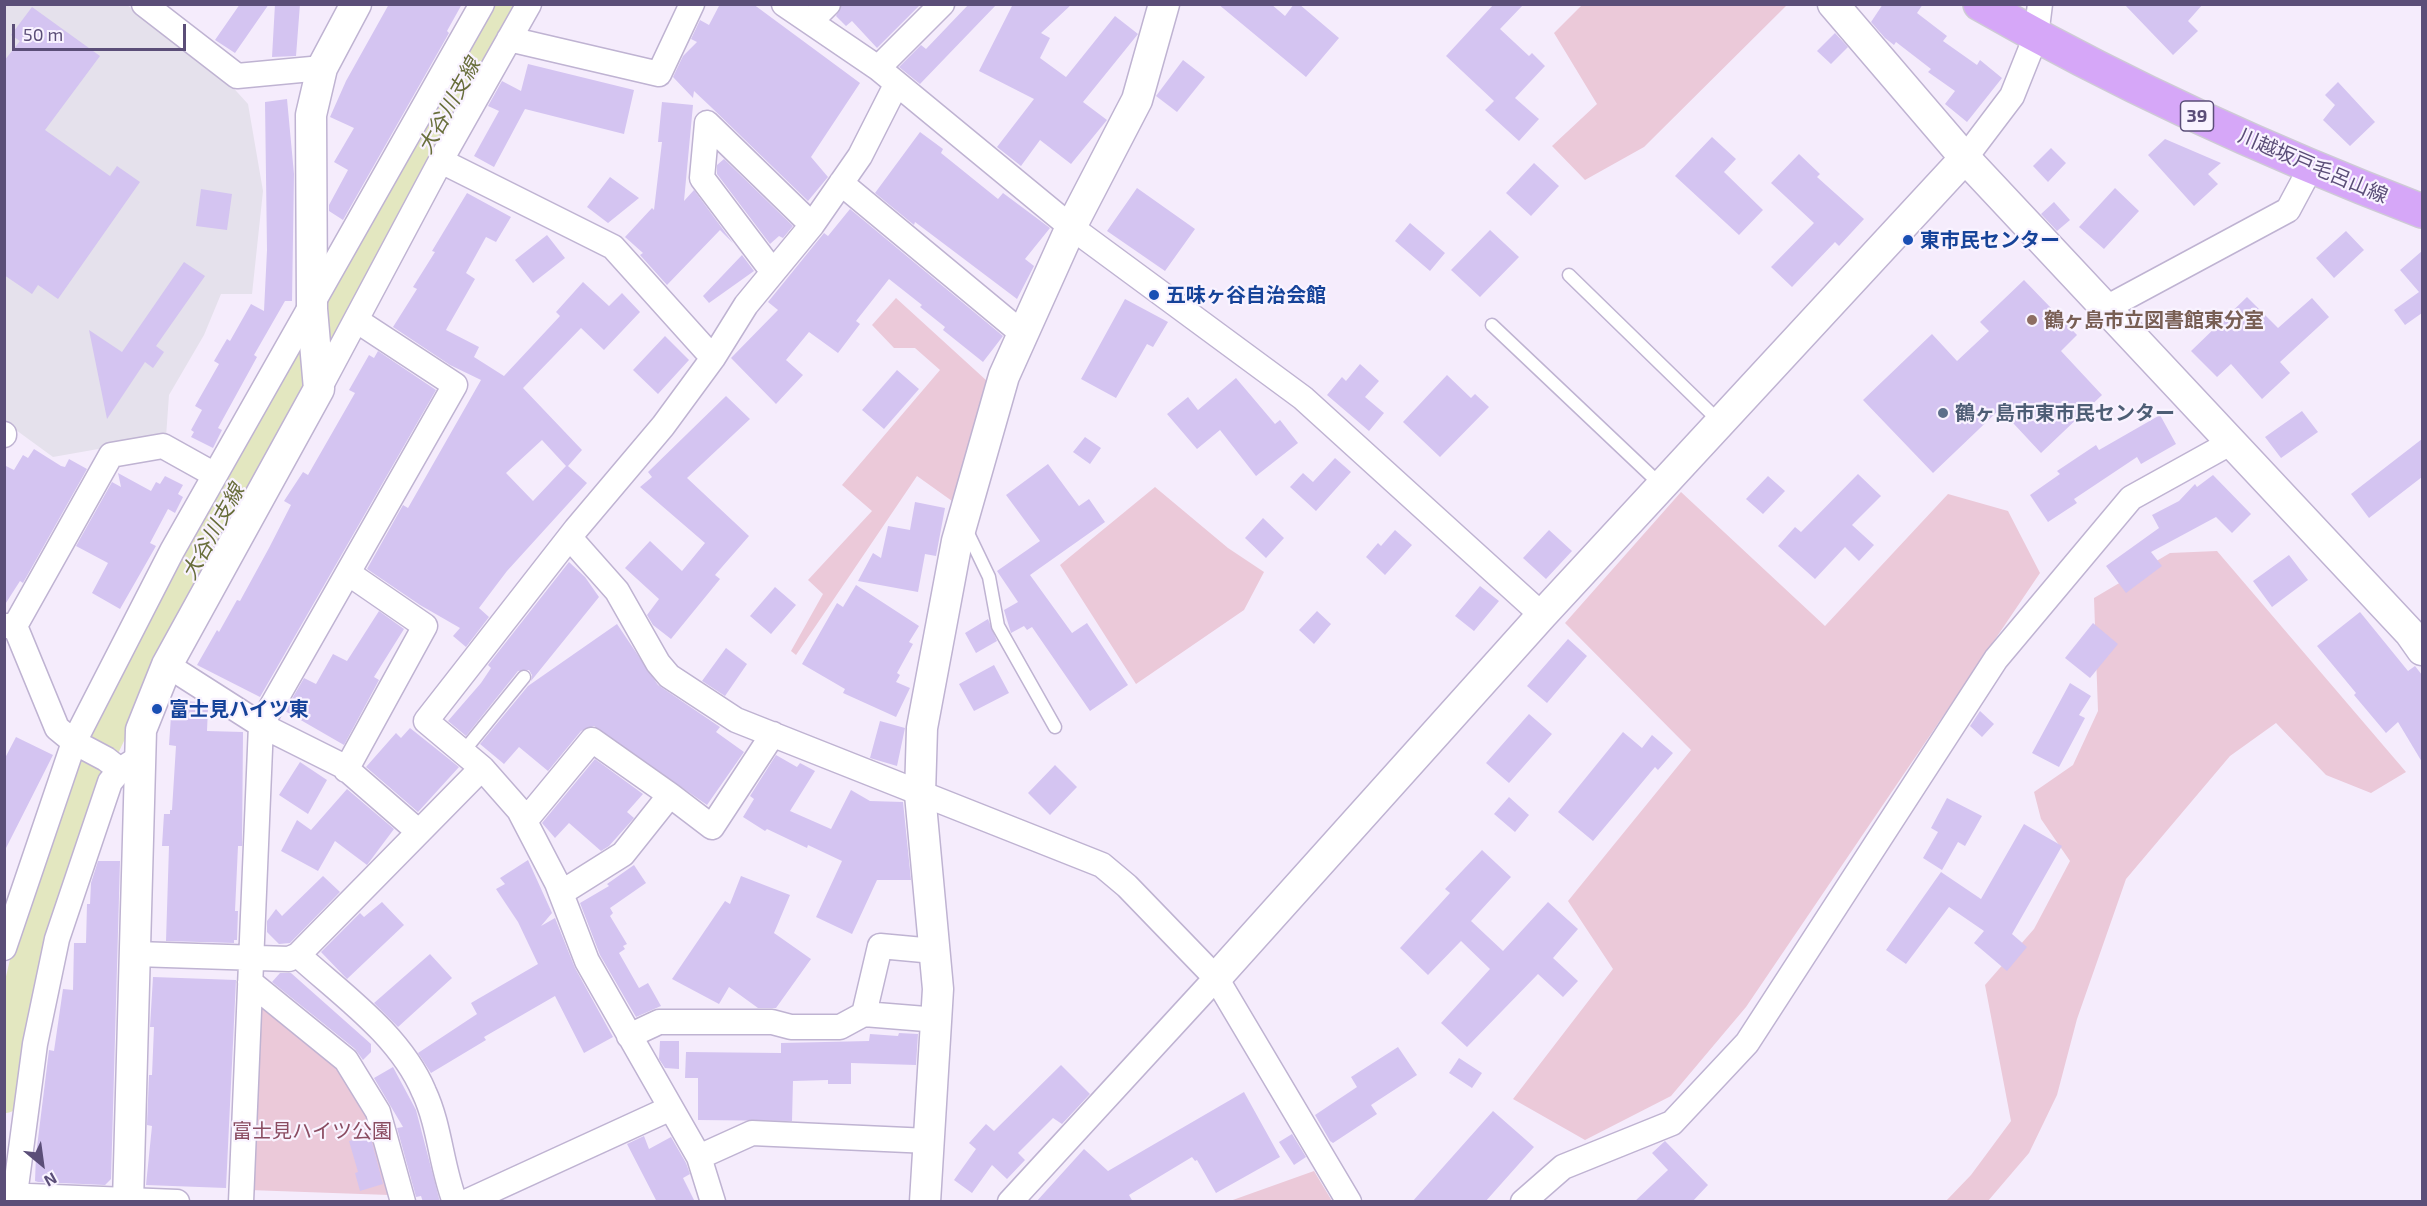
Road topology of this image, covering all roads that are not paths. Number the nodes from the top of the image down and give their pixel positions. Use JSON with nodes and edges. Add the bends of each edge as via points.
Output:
{"nodes":[{"id":1,"x":144,"y":4,"type":"edge"},
{"id":2,"x":356,"y":4,"type":"edge"},
{"id":3,"x":482,"y":4,"type":"edge"},
{"id":4,"x":529,"y":4,"type":"edge"},
{"id":5,"x":692,"y":4,"type":"edge"},
{"id":6,"x":784,"y":4,"type":"edge"},
{"id":7,"x":942,"y":4,"type":"edge"},
{"id":8,"x":1164,"y":4,"type":"edge"},
{"id":9,"x":1833,"y":4,"type":"edge"},
{"id":10,"x":1980,"y":4,"type":"edge"},
{"id":11,"x":2040,"y":4,"type":"edge"},
{"id":12,"x":819,"y":13,"type":"edge"},
{"id":13,"x":2036,"y":36,"type":"junction"},
{"id":14,"x":509,"y":39,"type":"junction"},
{"id":15,"x":322,"y":68,"type":"junction"},
{"id":16,"x":878,"y":68,"type":"junction"},
{"id":17,"x":896,"y":85,"type":"junction"},
{"id":18,"x":1965,"y":158,"type":"junction"},
{"id":19,"x":441,"y":161,"type":"junction"},
{"id":20,"x":2311,"y":167,"type":"junction"},
{"id":21,"x":841,"y":183,"type":"junction"},
{"id":22,"x":2422,"y":212,"type":"edge"},
{"id":23,"x":812,"y":225,"type":"junction"},
{"id":24,"x":1071,"y":227,"type":"junction"},
{"id":25,"x":773,"y":272,"type":"junction"},
{"id":26,"x":1569,"y":275,"type":"dead end"},
{"id":27,"x":2106,"y":308,"type":"junction"},
{"id":28,"x":312,"y":309,"type":"junction"},
{"id":29,"x":356,"y":320,"type":"junction"},
{"id":30,"x":1492,"y":325,"type":"dead end"},
{"id":31,"x":1023,"y":334,"type":"junction"},
{"id":32,"x":713,"y":358,"type":"junction"},
{"id":33,"x":319,"y":388,"type":"junction"},
{"id":34,"x":1720,"y":422,"type":"junction"},
{"id":35,"x":2232,"y":442,"type":"junction"},
{"id":36,"x":215,"y":475,"type":"junction"},
{"id":37,"x":1662,"y":486,"type":"junction"},
{"id":38,"x":962,"y":521,"type":"junction"},
{"id":39,"x":570,"y":538,"type":"junction"},
{"id":40,"x":348,"y":573,"type":"junction"},
{"id":41,"x":1542,"y":615,"type":"junction"},
{"id":42,"x":10,"y":626,"type":"edge"},
{"id":43,"x":2422,"y":650,"type":"edge"},
{"id":44,"x":167,"y":665,"type":"junction"},
{"id":45,"x":524,"y":677,"type":"dead end"},
{"id":46,"x":261,"y":725,"type":"junction"},
{"id":47,"x":1055,"y":727,"type":"dead end"},
{"id":48,"x":773,"y":734,"type":"junction"},
{"id":49,"x":79,"y":744,"type":"junction"},
{"id":50,"x":463,"y":752,"type":"junction"},
{"id":51,"x":122,"y":762,"type":"junction"},
{"id":52,"x":482,"y":768,"type":"junction"},
{"id":53,"x":346,"y":770,"type":"junction"},
{"id":54,"x":920,"y":794,"type":"junction"},
{"id":55,"x":670,"y":795,"type":"junction"},
{"id":56,"x":525,"y":821,"type":"junction"},
{"id":57,"x":419,"y":832,"type":"junction"},
{"id":58,"x":561,"y":893,"type":"junction"},
{"id":59,"x":4,"y":948,"type":"edge"},
{"id":60,"x":934,"y":951,"type":"junction"},
{"id":61,"x":136,"y":954,"type":"junction"},
{"id":62,"x":298,"y":955,"type":"junction"},
{"id":63,"x":250,"y":958,"type":"junction"},
{"id":64,"x":1216,"y":978,"type":"junction"},
{"id":65,"x":250,"y":982,"type":"junction"},
{"id":66,"x":864,"y":1014,"type":"junction"},
{"id":67,"x":938,"y":1020,"type":"junction"},
{"id":68,"x":629,"y":1036,"type":"junction"},
{"id":69,"x":671,"y":1108,"type":"junction"},
{"id":70,"x":928,"y":1141,"type":"junction"},
{"id":71,"x":699,"y":1157,"type":"junction"},
{"id":72,"x":10,"y":1197,"type":"edge"},
{"id":73,"x":128,"y":1200,"type":"edge"},
{"id":74,"x":177,"y":1202,"type":"edge"},
{"id":75,"x":241,"y":1202,"type":"edge"},
{"id":76,"x":403,"y":1202,"type":"edge"},
{"id":77,"x":455,"y":1202,"type":"edge"},
{"id":78,"x":466,"y":1202,"type":"edge"},
{"id":79,"x":713,"y":1202,"type":"edge"},
{"id":80,"x":925,"y":1202,"type":"edge"},
{"id":81,"x":1010,"y":1202,"type":"edge"},
{"id":82,"x":1349,"y":1202,"type":"edge"},
{"id":83,"x":1523,"y":1202,"type":"edge"}],
"edges":[{"from":1,"to":15,"type":"street","via":[[237,76]]},
{"from":2,"to":15,"type":"street"},
{"from":3,"to":28,"type":"street"},
{"from":4,"to":14,"type":"street"},
{"from":5,"to":14,"type":"street","via":[[659,74]]},
{"from":6,"to":12,"type":"street"},
{"from":7,"to":16,"type":"street"},
{"from":8,"to":24,"type":"street","via":[[1137,100]]},
{"from":9,"to":18,"type":"street"},
{"from":10,"to":13,"type":"main road","name":"川越坂戸毛呂山線","number":"39"},
{"from":11,"to":13,"type":"street"},
{"from":12,"to":16,"type":"street"},
{"from":13,"to":18,"type":"street","via":[[2012,96]]},
{"from":13,"to":20,"type":"main road","name":"川越坂戸毛呂山線","number":"39","via":[[2186,111]]},
{"from":14,"to":19,"type":"street"},
{"from":15,"to":28,"type":"street","via":[[311,115]]},
{"from":16,"to":17,"type":"street"},
{"from":17,"to":21,"type":"street","via":[[860,156]]},
{"from":17,"to":24,"type":"street"},
{"from":18,"to":27,"type":"street"},
{"from":18,"to":34,"type":"street"},
{"from":19,"to":29,"type":"street"},
{"from":19,"to":32,"type":"street","via":[[613,248]]},
{"from":20,"to":22,"type":"main road","name":"川越坂戸毛呂山線","number":"39"},
{"from":20,"to":27,"type":"street","via":[[2288,210]]},
{"from":21,"to":23,"type":"street"},
{"from":21,"to":31,"type":"street"},
{"from":23,"to":25,"type":"street"},
{"from":23,"to":25,"type":"street","via":[[707,123],[702,178]]},
{"from":24,"to":31,"type":"street"},
{"from":24,"to":41,"type":"street","via":[[1303,398]]},
{"from":25,"to":32,"type":"street","via":[[746,305]]},
{"from":26,"to":34,"type":"lane"},
{"from":27,"to":35,"type":"street"},
{"from":28,"to":33,"type":"street"},
{"from":28,"to":36,"type":"street"},
{"from":29,"to":33,"type":"street"},
{"from":29,"to":40,"type":"street","via":[[456,385]]},
{"from":30,"to":37,"type":"lane"},
{"from":31,"to":38,"type":"street","via":[[1004,376]]},
{"from":32,"to":39,"type":"street","via":[[663,426]]},
{"from":33,"to":44,"type":"street"},
{"from":34,"to":37,"type":"street"},
{"from":35,"to":43,"type":"street"},
{"from":35,"to":83,"type":"street","via":[[2131,498],[1996,659],[1747,1043],[1672,1123],[1563,1167]]},
{"from":36,"to":42,"type":"street","via":[[163,446],[111,455]]},
{"from":36,"to":49,"type":"street","via":[[172,551]]},
{"from":37,"to":41,"type":"street"},
{"from":38,"to":47,"type":"lane","via":[[989,577],[998,626]]},
{"from":38,"to":54,"type":"street","via":[[922,728]]},
{"from":39,"to":48,"type":"street","via":[[617,591],[669,676],[736,720]]},
{"from":39,"to":50,"type":"street","via":[[426,722]]},
{"from":40,"to":46,"type":"street"},
{"from":40,"to":53,"type":"street","via":[[425,627]]},
{"from":41,"to":64,"type":"street"},
{"from":42,"to":49,"type":"street","via":[[57,728]]},
{"from":44,"to":46,"type":"street"},
{"from":44,"to":51,"type":"street","via":[[141,730]]},
{"from":45,"to":50,"type":"lane"},
{"from":46,"to":53,"type":"street"},
{"from":46,"to":63,"type":"street"},
{"from":48,"to":54,"type":"street"},
{"from":48,"to":55,"type":"street","via":[[712,827]]},
{"from":49,"to":51,"type":"street"},
{"from":49,"to":59,"type":"street"},
{"from":50,"to":52,"type":"street"},
{"from":51,"to":61,"type":"street"},
{"from":51,"to":72,"type":"street","via":[[110,782],[57,939]]},
{"from":52,"to":56,"type":"street"},
{"from":52,"to":57,"type":"street"},
{"from":53,"to":57,"type":"street"},
{"from":54,"to":60,"type":"street"},
{"from":54,"to":64,"type":"street","via":[[1102,865]]},
{"from":55,"to":56,"type":"street","via":[[592,740]]},
{"from":55,"to":58,"type":"street","via":[[622,854]]},
{"from":56,"to":58,"type":"street"},
{"from":57,"to":62,"type":"street"},
{"from":58,"to":68,"type":"street","via":[[587,961]]},
{"from":60,"to":66,"type":"street","via":[[880,946]]},
{"from":60,"to":67,"type":"street"},
{"from":61,"to":63,"type":"street"},
{"from":61,"to":73,"type":"street"},
{"from":62,"to":63,"type":"street","via":[[289,959]]},
{"from":62,"to":77,"type":"street","via":[[380,1030],[414,1071],[425,1094]]},
{"from":63,"to":65,"type":"street"},
{"from":64,"to":81,"type":"street"},
{"from":64,"to":82,"type":"street"},
{"from":65,"to":75,"type":"street"},
{"from":65,"to":76,"type":"street","via":[[346,1060],[378,1112]]},
{"from":66,"to":67,"type":"street"},
{"from":66,"to":68,"type":"street","via":[[840,1027],[791,1027],[772,1022],[659,1022]]},
{"from":67,"to":70,"type":"street"},
{"from":68,"to":69,"type":"street"},
{"from":69,"to":71,"type":"street"},
{"from":69,"to":78,"type":"street"},
{"from":70,"to":71,"type":"street","via":[[752,1133]]},
{"from":70,"to":80,"type":"street"},
{"from":71,"to":79,"type":"street"},
{"from":72,"to":73,"type":"street"},
{"from":73,"to":74,"type":"street"}]}
